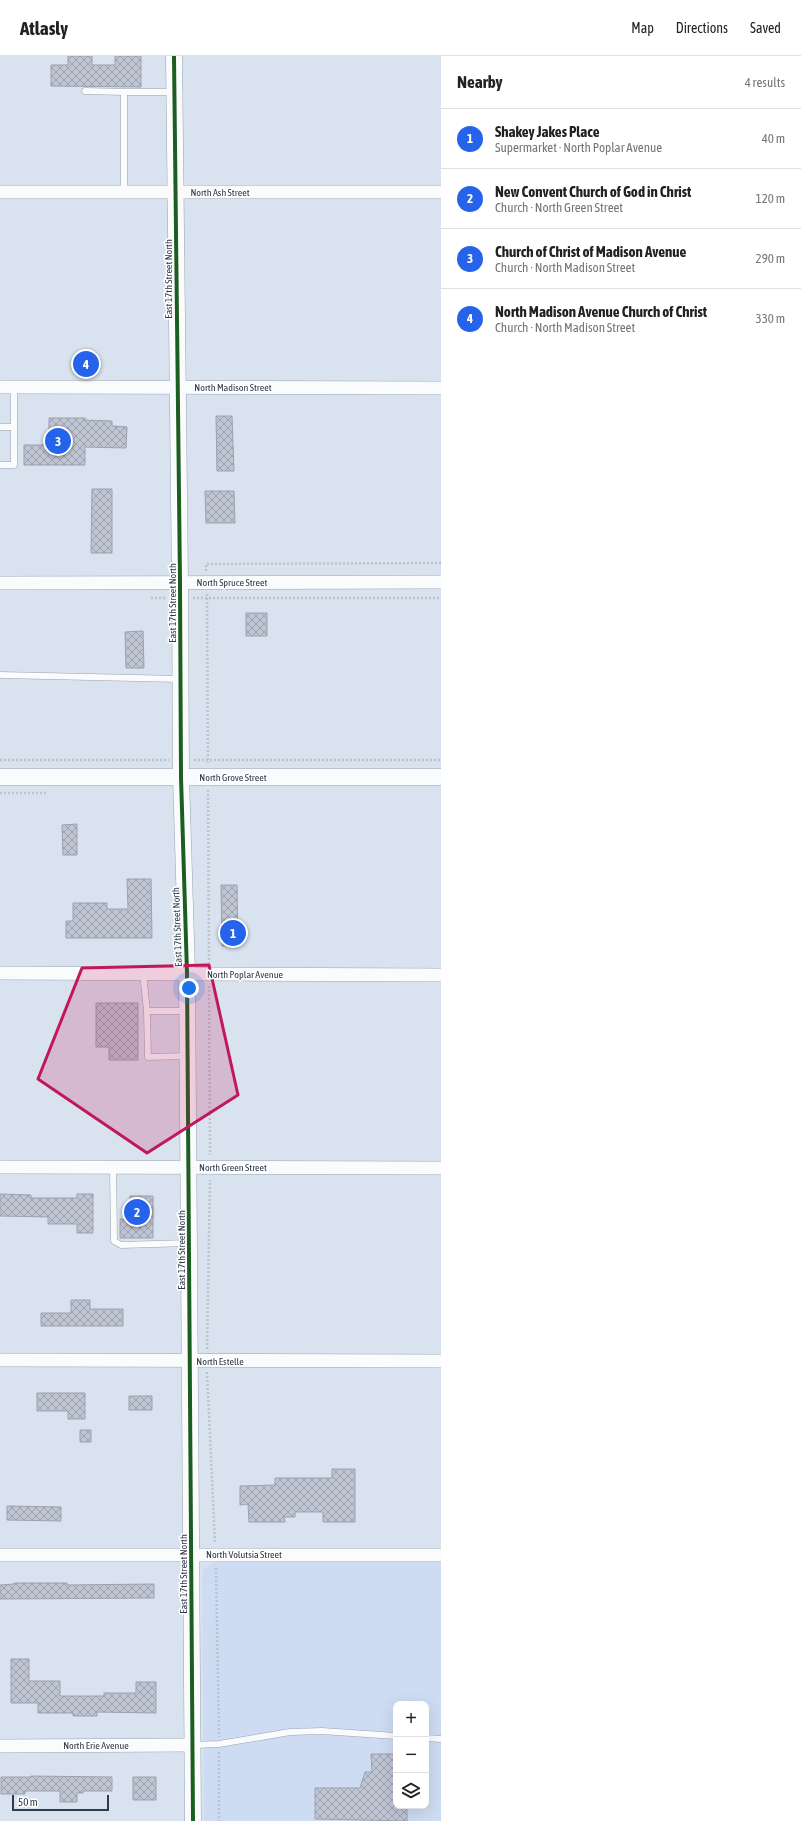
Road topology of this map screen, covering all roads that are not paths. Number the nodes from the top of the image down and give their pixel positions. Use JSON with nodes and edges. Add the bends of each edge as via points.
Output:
{"nodes":[{"id":1,"x":174,"y":56,"type":"edge"},
{"id":2,"x":85,"y":91,"type":"dead end"},
{"id":3,"x":124,"y":92,"type":"junction"},
{"id":4,"x":175,"y":92,"type":"junction"},
{"id":5,"x":0,"y":192,"type":"edge"},
{"id":6,"x":124,"y":192,"type":"junction"},
{"id":7,"x":176,"y":192,"type":"junction"},
{"id":8,"x":441,"y":192,"type":"edge"},
{"id":9,"x":177,"y":386,"type":"junction"},
{"id":10,"x":0,"y":387,"type":"edge"},
{"id":11,"x":14,"y":387,"type":"junction"},
{"id":12,"x":441,"y":388,"type":"edge"},
{"id":13,"x":0,"y":427,"type":"edge"},
{"id":14,"x":14,"y":427,"type":"junction"},
{"id":15,"x":0,"y":465,"type":"edge"},
{"id":16,"x":441,"y":582,"type":"edge"},
{"id":17,"x":0,"y":583,"type":"edge"},
{"id":18,"x":180,"y":590,"type":"junction"},
{"id":19,"x":0,"y":674,"type":"edge"},
{"id":20,"x":181,"y":679,"type":"junction"},
{"id":21,"x":0,"y":777,"type":"edge"},
{"id":22,"x":181,"y":777,"type":"junction"},
{"id":23,"x":441,"y":778,"type":"edge"},
{"id":24,"x":0,"y":973,"type":"edge"},
{"id":25,"x":143,"y":973,"type":"junction"},
{"id":26,"x":187,"y":973,"type":"junction"},
{"id":27,"x":441,"y":975,"type":"edge"},
{"id":28,"x":146,"y":1011,"type":"junction"},
{"id":29,"x":187,"y":1011,"type":"junction"},
{"id":30,"x":188,"y":1056,"type":"junction"},
{"id":31,"x":113,"y":1167,"type":"junction"},
{"id":32,"x":188,"y":1167,"type":"junction"},
{"id":33,"x":0,"y":1168,"type":"edge"},
{"id":34,"x":441,"y":1168,"type":"edge"},
{"id":35,"x":189,"y":1243,"type":"junction"},
{"id":36,"x":0,"y":1360,"type":"edge"},
{"id":37,"x":190,"y":1361,"type":"junction"},
{"id":38,"x":441,"y":1361,"type":"edge"},
{"id":39,"x":191,"y":1554,"type":"junction"},
{"id":40,"x":0,"y":1555,"type":"edge"},
{"id":41,"x":441,"y":1555,"type":"edge"},
{"id":42,"x":393,"y":1736,"type":"edge"},
{"id":43,"x":429,"y":1738,"type":"edge"},
{"id":44,"x":441,"y":1739,"type":"edge"},
{"id":45,"x":192,"y":1745,"type":"junction"},
{"id":46,"x":0,"y":1746,"type":"edge"},
{"id":47,"x":193,"y":1821,"type":"edge"}],
"edges":[{"from":1,"to":4,"type":"street","name":"East 17th Street North"},
{"from":2,"to":3,"type":"lane"},
{"from":3,"to":4,"type":"lane"},
{"from":3,"to":6,"type":"lane"},
{"from":4,"to":7,"type":"street","name":"East 17th Street North"},
{"from":5,"to":6,"type":"street","name":"North Ash Street"},
{"from":6,"to":7,"type":"street","name":"North Ash Street"},
{"from":7,"to":8,"type":"street","name":"North Ash Street"},
{"from":7,"to":9,"type":"street","name":"East 17th Street North"},
{"from":9,"to":11,"type":"street","name":"North Madison Street"},
{"from":9,"to":12,"type":"street","name":"North Madison Street"},
{"from":9,"to":18,"type":"street","name":"East 17th Street North"},
{"from":10,"to":11,"type":"street","name":"North Madison Street"},
{"from":11,"to":14,"type":"lane"},
{"from":13,"to":14,"type":"lane"},
{"from":14,"to":15,"type":"lane","via":[[14,465]]},
{"from":16,"to":18,"type":"street","name":"North Spruce Street","via":[[207,587]]},
{"from":17,"to":18,"type":"street","name":"North Spruce Street"},
{"from":18,"to":20,"type":"street","name":"East 17th Street North"},
{"from":19,"to":20,"type":"lane"},
{"from":20,"to":22,"type":"street","name":"East 17th Street North"},
{"from":21,"to":22,"type":"street","name":"North Grove Street"},
{"from":22,"to":23,"type":"street","name":"North Grove Street"},
{"from":22,"to":26,"type":"street","name":"East 17th Street North"},
{"from":24,"to":25,"type":"street","name":"North Poplar Avenue"},
{"from":25,"to":26,"type":"street","name":"North Poplar Avenue"},
{"from":25,"to":28,"type":"lane"},
{"from":26,"to":27,"type":"street","name":"North Poplar Avenue"},
{"from":26,"to":29,"type":"street","name":"East 17th Street North"},
{"from":28,"to":29,"type":"lane"},
{"from":28,"to":30,"type":"lane","via":[[148,1057]]},
{"from":29,"to":30,"type":"street","name":"East 17th Street North"},
{"from":30,"to":32,"type":"street","name":"East 17th Street North"},
{"from":31,"to":32,"type":"street","name":"North Green Street"},
{"from":31,"to":33,"type":"street","name":"North Green Street"},
{"from":31,"to":35,"type":"lane","via":[[114,1241],[121,1245]]},
{"from":32,"to":34,"type":"street","name":"North Green Street"},
{"from":32,"to":35,"type":"street","name":"East 17th Street North"},
{"from":35,"to":37,"type":"street","name":"East 17th Street North"},
{"from":36,"to":37,"type":"street","name":"North Estelle"},
{"from":37,"to":38,"type":"street","name":"North Estelle"},
{"from":37,"to":39,"type":"street","name":"East 17th Street North"},
{"from":39,"to":40,"type":"street","name":"North Volutsia Street"},
{"from":39,"to":41,"type":"street","name":"North Volutsia Street"},
{"from":39,"to":45,"type":"street","name":"East 17th Street North"},
{"from":42,"to":45,"type":"lane","via":[[322,1731],[290,1732],[219,1744]]},
{"from":43,"to":44,"type":"lane"},
{"from":45,"to":46,"type":"street","name":"North Erie Avenue"},
{"from":45,"to":47,"type":"street","name":"East 17th Street North"}]}
